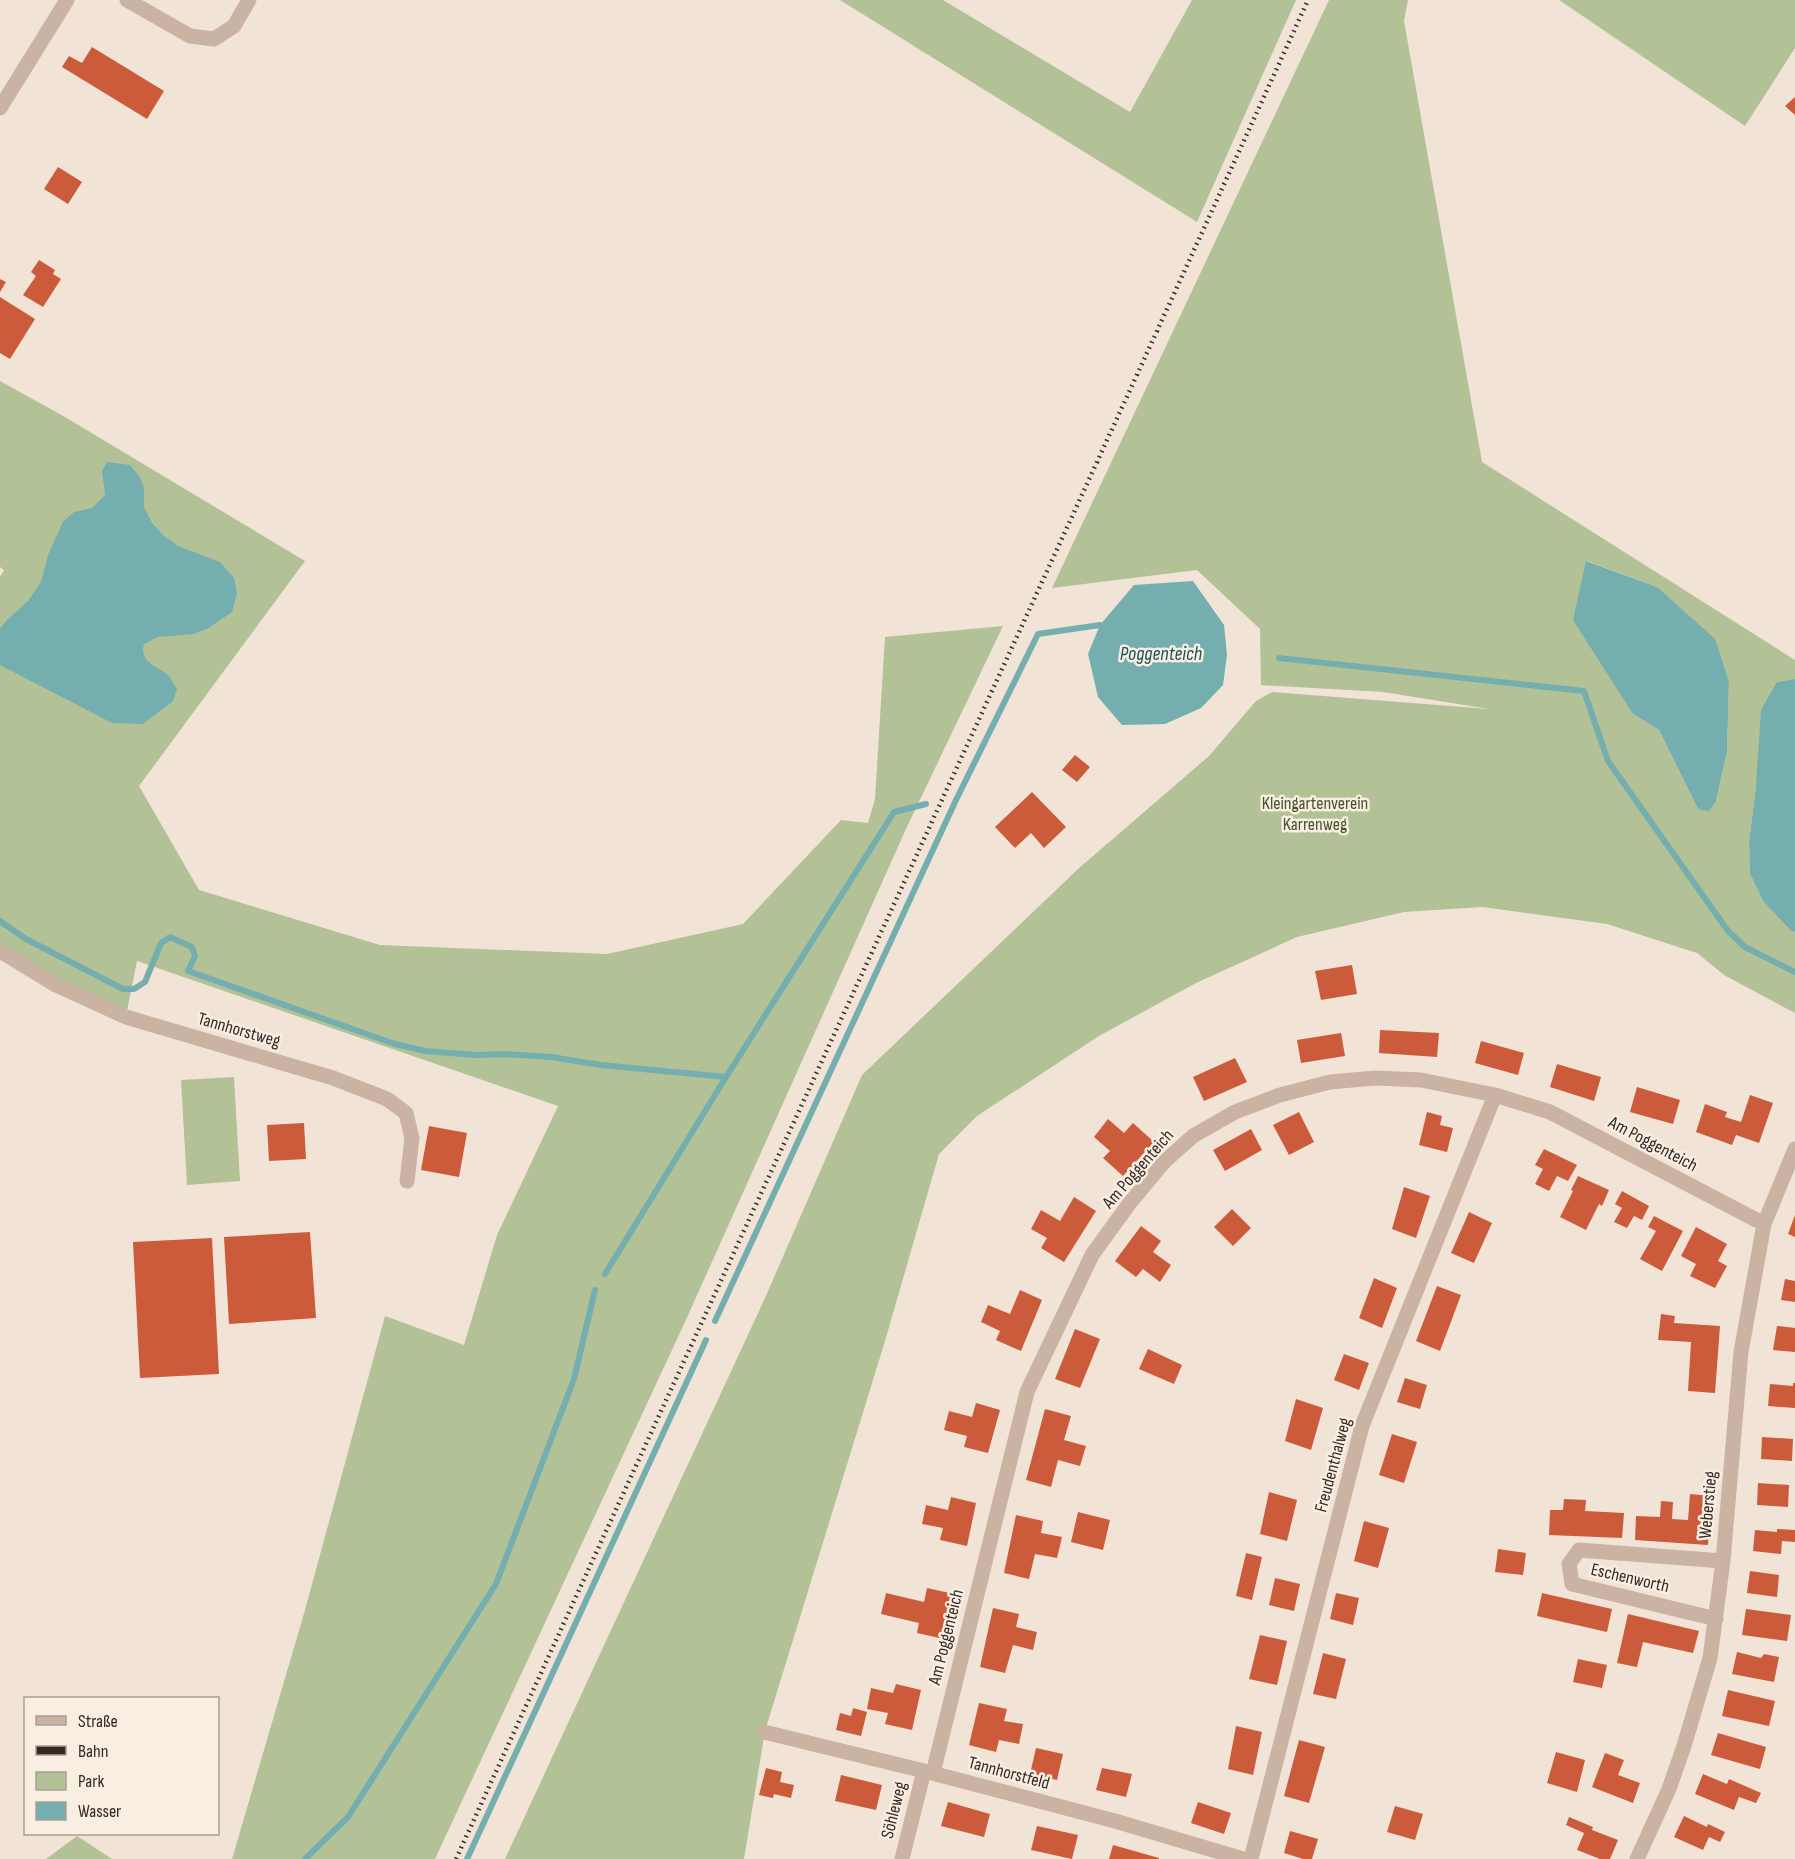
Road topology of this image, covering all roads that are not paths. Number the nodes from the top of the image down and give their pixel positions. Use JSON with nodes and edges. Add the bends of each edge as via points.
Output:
{"nodes":[{"id":1,"x":67,"y":0,"type":"edge"},
{"id":2,"x":127,"y":0,"type":"edge"},
{"id":3,"x":249,"y":0,"type":"edge"},
{"id":4,"x":0,"y":108,"type":"edge"},
{"id":5,"x":0,"y":951,"type":"edge"},
{"id":6,"x":1495,"y":1095,"type":"junction"},
{"id":7,"x":1795,"y":1149,"type":"edge"},
{"id":8,"x":407,"y":1181,"type":"dead end"},
{"id":9,"x":1764,"y":1224,"type":"junction"},
{"id":10,"x":1723,"y":1561,"type":"junction"},
{"id":11,"x":1716,"y":1618,"type":"junction"},
{"id":12,"x":764,"y":1732,"type":"dead end"},
{"id":13,"x":928,"y":1772,"type":"junction"},
{"id":14,"x":902,"y":1859,"type":"edge"},
{"id":15,"x":1243,"y":1859,"type":"edge"},
{"id":16,"x":1251,"y":1859,"type":"edge"},
{"id":17,"x":1637,"y":1859,"type":"edge"}],
"edges":[{"from":1,"to":4,"type":"street"},
{"from":2,"to":3,"type":"street","via":[[190,36],[214,39],[234,26]]},
{"from":5,"to":8,"type":"street","name":"Tannhorstweg","via":[[56,986],[126,1017],[333,1078],[387,1099],[406,1113],[412,1138]]},
{"from":6,"to":9,"type":"street","name":"Am Poggenteich","via":[[1550,1112]]},
{"from":6,"to":13,"type":"street","name":"Am Poggenteich","via":[[1421,1080],[1375,1078],[1330,1082],[1235,1112],[1193,1136],[1164,1162],[1092,1255],[1027,1392]]},
{"from":6,"to":16,"type":"street","name":"Freudenthalweg","via":[[1362,1426]]},
{"from":7,"to":9,"type":"street","name":"Weberstieg"},
{"from":9,"to":10,"type":"street","name":"Weberstieg","via":[[1741,1352]]},
{"from":10,"to":11,"type":"street","name":"Weberstieg"},
{"from":10,"to":11,"type":"street","name":"Eschenworth","via":[[1579,1550],[1569,1564],[1572,1584]]},
{"from":11,"to":17,"type":"street","name":"Weberstieg","via":[[1710,1658],[1684,1746]]},
{"from":12,"to":13,"type":"street","name":"Tannhorstfeld"},
{"from":13,"to":14,"type":"street","name":"Söhleweg"},
{"from":13,"to":15,"type":"street","name":"Tannhorstfeld"}]}
